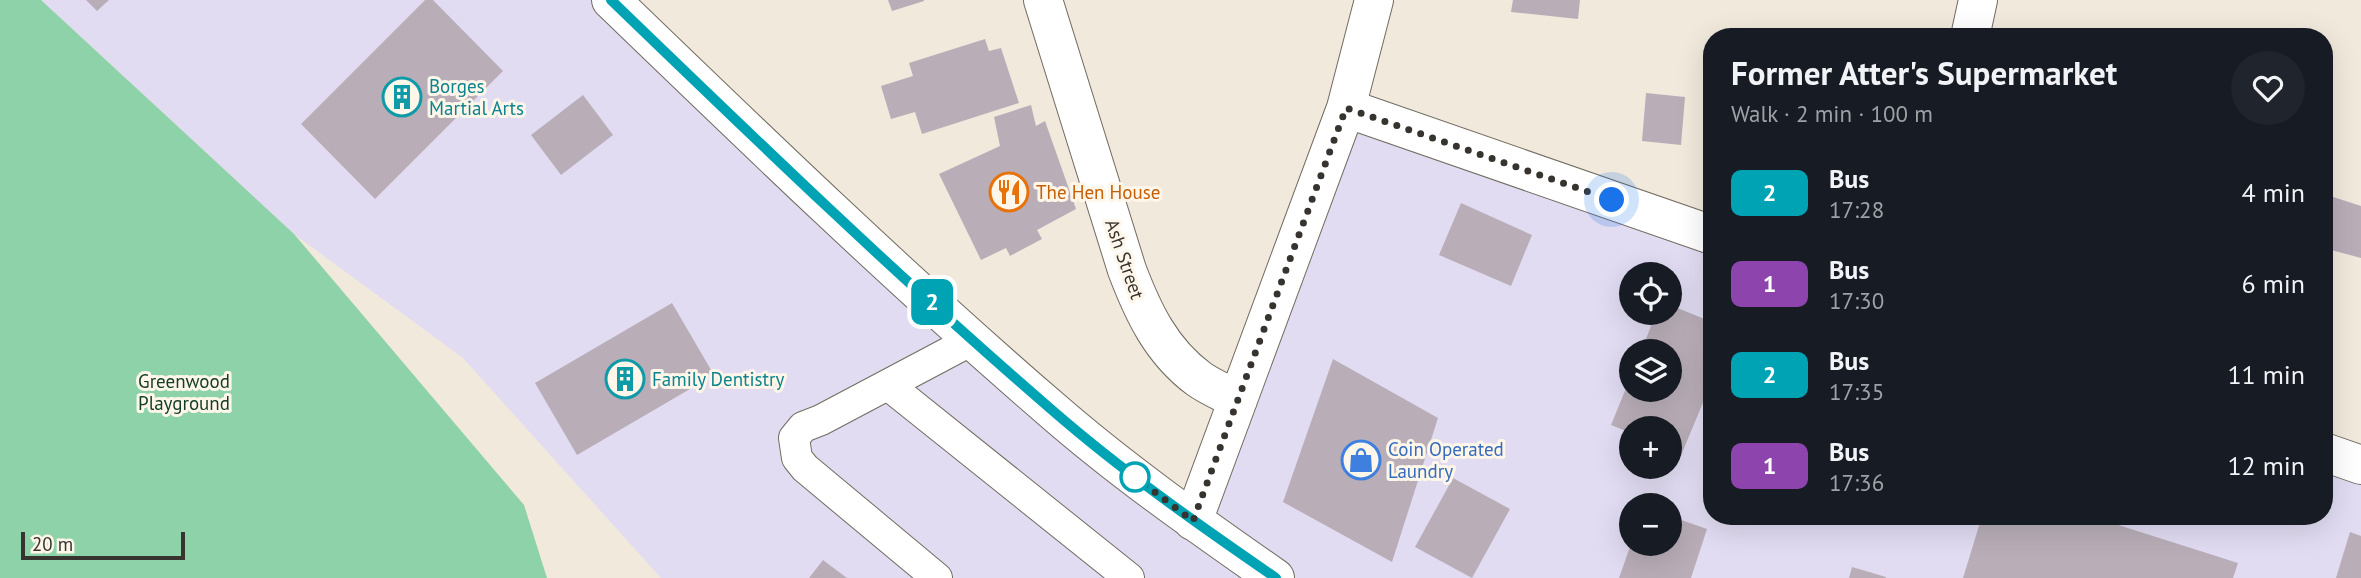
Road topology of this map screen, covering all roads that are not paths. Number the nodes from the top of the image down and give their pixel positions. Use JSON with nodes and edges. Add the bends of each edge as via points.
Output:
{"nodes":[{"id":1,"x":611,"y":0,"type":"edge"},
{"id":2,"x":1043,"y":0,"type":"edge"},
{"id":3,"x":1374,"y":0,"type":"edge"},
{"id":4,"x":1978,"y":0,"type":"edge"},
{"id":5,"x":1972,"y":28,"type":"edge"},
{"id":6,"x":1346,"y":108,"type":"junction"},
{"id":7,"x":1703,"y":232,"type":"edge"},
{"id":8,"x":974,"y":339,"type":"junction"},
{"id":9,"x":888,"y":385,"type":"junction"},
{"id":10,"x":1238,"y":400,"type":"junction"},
{"id":11,"x":2333,"y":455,"type":"edge"},
{"id":12,"x":2361,"y":465,"type":"edge"},
{"id":13,"x":1193,"y":521,"type":"junction"},
{"id":14,"x":937,"y":578,"type":"edge"},
{"id":15,"x":1129,"y":578,"type":"edge"},
{"id":16,"x":1275,"y":578,"type":"edge"}],
"edges":[{"from":1,"to":8,"type":"street","via":[[822,204]]},
{"from":2,"to":10,"type":"street","name":"Ash Street","via":[[1143,311],[1162,343],[1199,379]]},
{"from":3,"to":6,"type":"street"},
{"from":4,"to":5,"type":"street"},
{"from":6,"to":7,"type":"street"},
{"from":6,"to":10,"type":"street"},
{"from":8,"to":9,"type":"lane"},
{"from":8,"to":13,"type":"street","via":[[1052,411]]},
{"from":9,"to":14,"type":"lane","via":[[803,427],[794,438],[797,458]]},
{"from":9,"to":15,"type":"lane"},
{"from":10,"to":13,"type":"street"},
{"from":11,"to":12,"type":"street"},
{"from":13,"to":16,"type":"street"}]}
